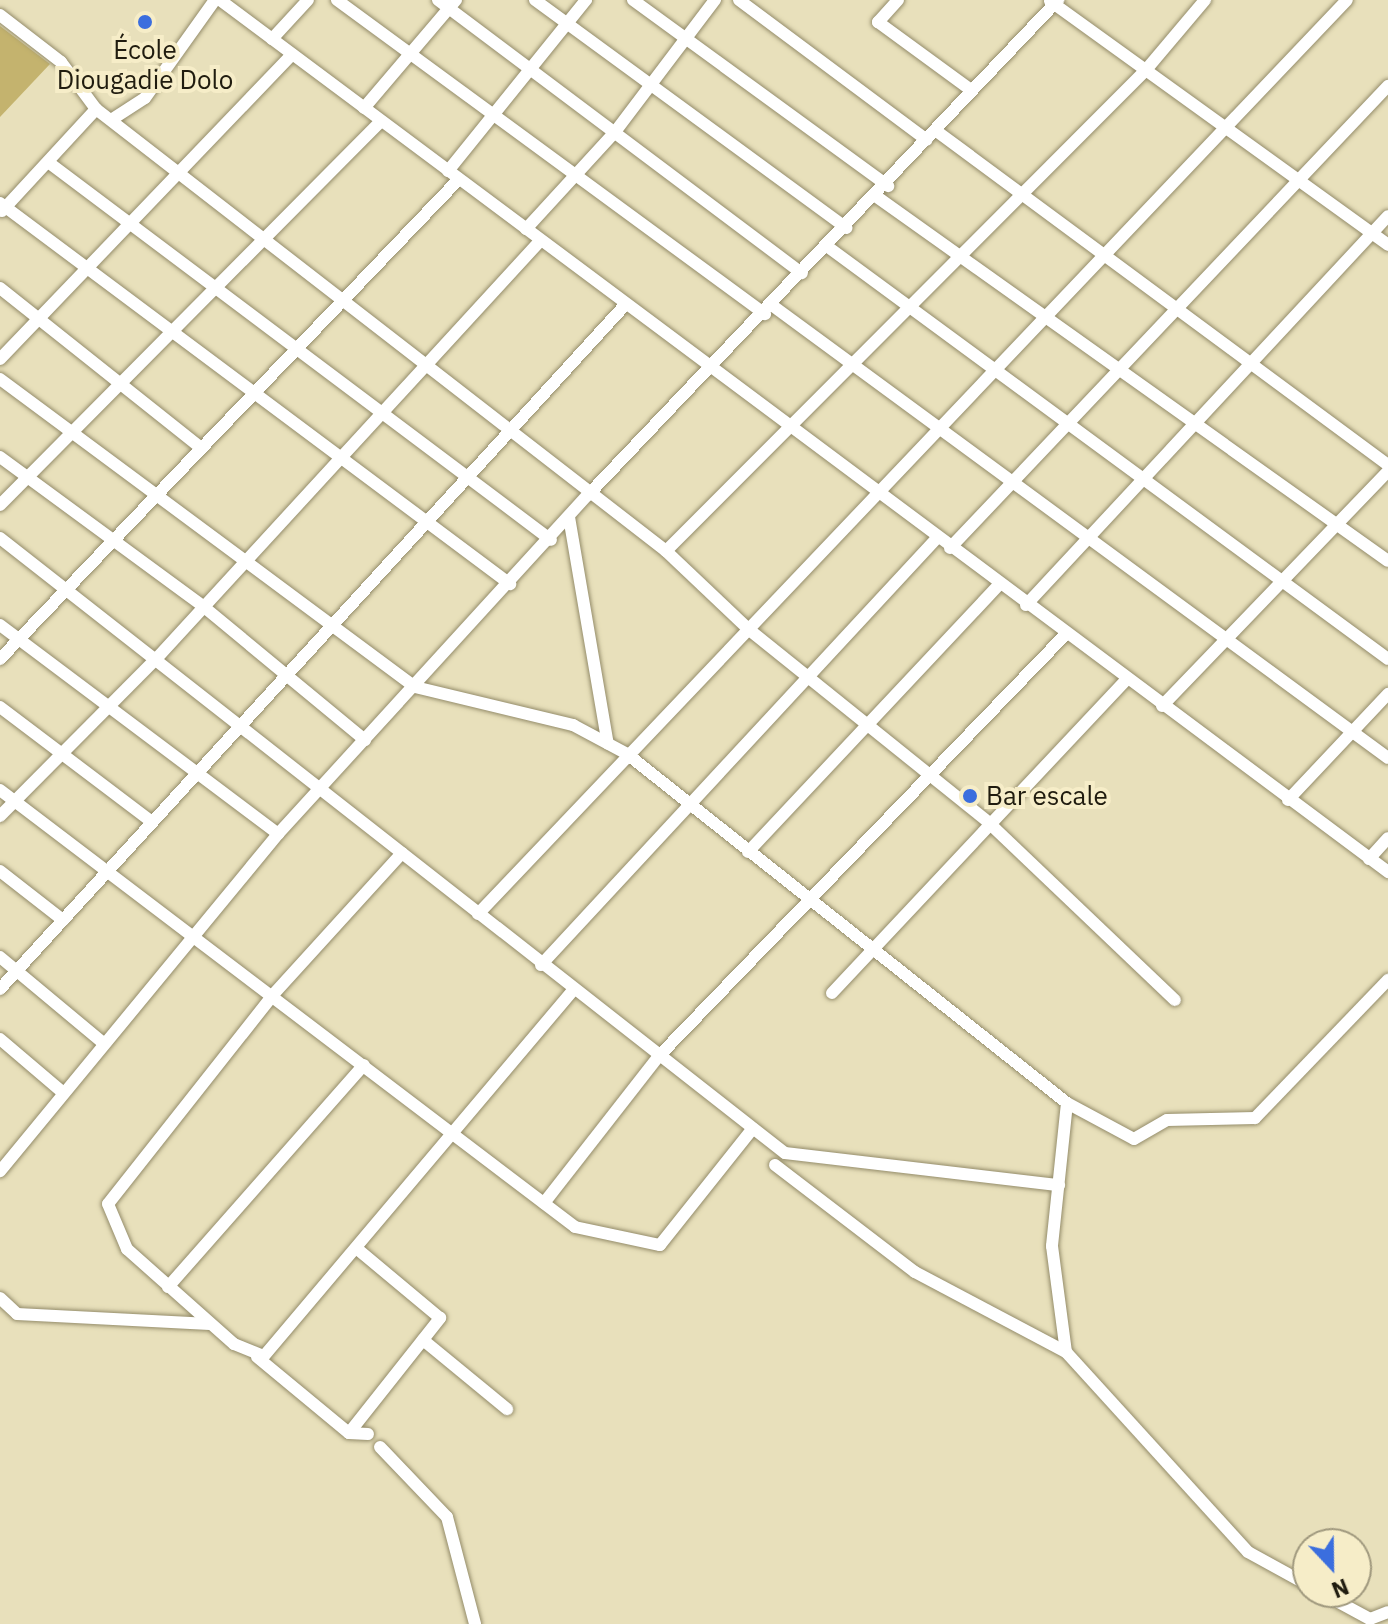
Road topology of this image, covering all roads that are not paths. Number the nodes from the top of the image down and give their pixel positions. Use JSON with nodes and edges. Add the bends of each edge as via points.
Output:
{"nodes":[{"id":1,"x":217,"y":0,"type":"edge"},
{"id":2,"x":308,"y":0,"type":"edge"},
{"id":3,"x":337,"y":0,"type":"edge"},
{"id":4,"x":438,"y":0,"type":"edge"},
{"id":5,"x":535,"y":0,"type":"edge"},
{"id":6,"x":586,"y":0,"type":"edge"},
{"id":7,"x":633,"y":0,"type":"edge"},
{"id":8,"x":715,"y":0,"type":"edge"},
{"id":9,"x":739,"y":0,"type":"edge"},
{"id":10,"x":898,"y":0,"type":"edge"},
{"id":11,"x":1205,"y":0,"type":"edge"},
{"id":12,"x":1347,"y":0,"type":"edge"},
{"id":13,"x":1053,"y":1,"type":"edge"},
{"id":14,"x":453,"y":4,"type":"edge"},
{"id":15,"x":0,"y":15,"type":"edge"},
{"id":16,"x":568,"y":24,"type":"junction"},
{"id":17,"x":272,"y":39,"type":"junction"},
{"id":18,"x":688,"y":40,"type":"junction"},
{"id":19,"x":292,"y":54,"type":"junction"},
{"id":20,"x":411,"y":55,"type":"junction"},
{"id":21,"x":531,"y":70,"type":"junction"},
{"id":22,"x":1145,"y":71,"type":"junction"},
{"id":23,"x":654,"y":84,"type":"junction"},
{"id":24,"x":1388,"y":86,"type":"edge"},
{"id":25,"x":971,"y":90,"type":"junction"},
{"id":26,"x":364,"y":108,"type":"junction"},
{"id":27,"x":96,"y":109,"type":"junction"},
{"id":28,"x":493,"y":117,"type":"junction"},
{"id":29,"x":111,"y":120,"type":"junction"},
{"id":30,"x":381,"y":121,"type":"junction"},
{"id":31,"x":1229,"y":130,"type":"junction"},
{"id":32,"x":615,"y":132,"type":"junction"},
{"id":33,"x":931,"y":135,"type":"junction"},
{"id":34,"x":48,"y":162,"type":"junction"},
{"id":35,"x":181,"y":173,"type":"junction"},
{"id":36,"x":577,"y":173,"type":"junction"},
{"id":37,"x":453,"y":175,"type":"junction"},
{"id":38,"x":1296,"y":179,"type":"junction"},
{"id":39,"x":888,"y":186,"type":"junction"},
{"id":40,"x":1022,"y":193,"type":"junction"},
{"id":41,"x":877,"y":197,"type":"junction"},
{"id":42,"x":2,"y":208,"type":"edge"},
{"id":43,"x":1388,"y":216,"type":"edge"},
{"id":44,"x":133,"y":223,"type":"junction"},
{"id":45,"x":847,"y":228,"type":"junction"},
{"id":46,"x":526,"y":229,"type":"junction"},
{"id":47,"x":1371,"y":235,"type":"junction"},
{"id":48,"x":267,"y":238,"type":"junction"},
{"id":49,"x":540,"y":241,"type":"junction"},
{"id":50,"x":1388,"y":245,"type":"edge"},
{"id":51,"x":828,"y":247,"type":"junction"},
{"id":52,"x":1103,"y":251,"type":"junction"},
{"id":53,"x":963,"y":254,"type":"junction"},
{"id":54,"x":85,"y":272,"type":"junction"},
{"id":55,"x":802,"y":273,"type":"junction"},
{"id":56,"x":218,"y":287,"type":"junction"},
{"id":57,"x":0,"y":288,"type":"edge"},
{"id":58,"x":349,"y":301,"type":"junction"},
{"id":59,"x":626,"y":304,"type":"junction"},
{"id":60,"x":910,"y":309,"type":"junction"},
{"id":61,"x":1177,"y":309,"type":"junction"},
{"id":62,"x":769,"y":310,"type":"junction"},
{"id":63,"x":1045,"y":315,"type":"junction"},
{"id":64,"x":40,"y":318,"type":"junction"},
{"id":65,"x":173,"y":331,"type":"junction"},
{"id":66,"x":302,"y":347,"type":"junction"},
{"id":67,"x":0,"y":359,"type":"edge"},
{"id":68,"x":432,"y":364,"type":"junction"},
{"id":69,"x":1248,"y":364,"type":"junction"},
{"id":70,"x":855,"y":365,"type":"junction"},
{"id":71,"x":710,"y":367,"type":"junction"},
{"id":72,"x":1121,"y":369,"type":"junction"},
{"id":73,"x":993,"y":371,"type":"junction"},
{"id":74,"x":0,"y":379,"type":"edge"},
{"id":75,"x":123,"y":382,"type":"junction"},
{"id":76,"x":254,"y":396,"type":"junction"},
{"id":77,"x":386,"y":413,"type":"junction"},
{"id":78,"x":1193,"y":422,"type":"junction"},
{"id":79,"x":941,"y":427,"type":"junction"},
{"id":80,"x":1066,"y":427,"type":"junction"},
{"id":81,"x":792,"y":429,"type":"junction"},
{"id":82,"x":73,"y":431,"type":"junction"},
{"id":83,"x":508,"y":434,"type":"junction"},
{"id":84,"x":201,"y":448,"type":"junction"},
{"id":85,"x":0,"y":457,"type":"edge"},
{"id":86,"x":342,"y":461,"type":"junction"},
{"id":87,"x":1388,"y":465,"type":"edge"},
{"id":88,"x":1388,"y":471,"type":"edge"},
{"id":89,"x":470,"y":475,"type":"junction"},
{"id":90,"x":27,"y":477,"type":"junction"},
{"id":91,"x":1015,"y":481,"type":"junction"},
{"id":92,"x":1138,"y":481,"type":"junction"},
{"id":93,"x":878,"y":493,"type":"junction"},
{"id":94,"x":156,"y":495,"type":"junction"},
{"id":95,"x":588,"y":495,"type":"junction"},
{"id":96,"x":0,"y":505,"type":"edge"},
{"id":97,"x":569,"y":517,"type":"junction"},
{"id":98,"x":426,"y":522,"type":"junction"},
{"id":99,"x":1338,"y":523,"type":"junction"},
{"id":100,"x":1087,"y":533,"type":"junction"},
{"id":101,"x":0,"y":538,"type":"edge"},
{"id":102,"x":937,"y":538,"type":"junction"},
{"id":103,"x":551,"y":540,"type":"junction"},
{"id":104,"x":113,"y":541,"type":"junction"},
{"id":105,"x":950,"y":548,"type":"junction"},
{"id":106,"x":666,"y":551,"type":"junction"},
{"id":107,"x":246,"y":559,"type":"junction"},
{"id":108,"x":1388,"y":561,"type":"edge"},
{"id":109,"x":1283,"y":580,"type":"junction"},
{"id":110,"x":510,"y":584,"type":"junction"},
{"id":111,"x":999,"y":585,"type":"junction"},
{"id":112,"x":67,"y":589,"type":"junction"},
{"id":113,"x":1026,"y":605,"type":"junction"},
{"id":114,"x":204,"y":607,"type":"junction"},
{"id":115,"x":331,"y":624,"type":"junction"},
{"id":116,"x":0,"y":625,"type":"edge"},
{"id":117,"x":747,"y":628,"type":"junction"},
{"id":118,"x":1066,"y":634,"type":"junction"},
{"id":119,"x":1229,"y":636,"type":"junction"},
{"id":120,"x":19,"y":640,"type":"junction"},
{"id":121,"x":157,"y":658,"type":"junction"},
{"id":122,"x":0,"y":659,"type":"edge"},
{"id":123,"x":1388,"y":659,"type":"edge"},
{"id":124,"x":285,"y":675,"type":"junction"},
{"id":125,"x":808,"y":677,"type":"junction"},
{"id":126,"x":1126,"y":680,"type":"junction"},
{"id":127,"x":415,"y":687,"type":"junction"},
{"id":128,"x":1388,"y":694,"type":"edge"},
{"id":129,"x":1162,"y":706,"type":"junction"},
{"id":130,"x":0,"y":707,"type":"edge"},
{"id":131,"x":109,"y":708,"type":"junction"},
{"id":132,"x":240,"y":723,"type":"junction"},
{"id":133,"x":867,"y":725,"type":"junction"},
{"id":134,"x":1352,"y":732,"type":"junction"},
{"id":135,"x":365,"y":740,"type":"junction"},
{"id":136,"x":608,"y":744,"type":"junction"},
{"id":137,"x":63,"y":753,"type":"junction"},
{"id":138,"x":627,"y":754,"type":"junction"},
{"id":139,"x":1388,"y":758,"type":"edge"},
{"id":140,"x":196,"y":772,"type":"junction"},
{"id":141,"x":927,"y":773,"type":"junction"},
{"id":142,"x":321,"y":788,"type":"junction"},
{"id":143,"x":0,"y":790,"type":"edge"},
{"id":144,"x":1288,"y":800,"type":"junction"},
{"id":145,"x":15,"y":801,"type":"junction"},
{"id":146,"x":689,"y":804,"type":"junction"},
{"id":147,"x":0,"y":816,"type":"edge"},
{"id":148,"x":152,"y":822,"type":"junction"},
{"id":149,"x":988,"y":822,"type":"junction"},
{"id":150,"x":278,"y":834,"type":"junction"},
{"id":151,"x":1388,"y":838,"type":"edge"},
{"id":152,"x":748,"y":852,"type":"junction"},
{"id":153,"x":402,"y":853,"type":"junction"},
{"id":154,"x":1369,"y":859,"type":"junction"},
{"id":155,"x":109,"y":870,"type":"junction"},
{"id":156,"x":0,"y":871,"type":"edge"},
{"id":157,"x":1388,"y":872,"type":"edge"},
{"id":158,"x":813,"y":898,"type":"junction"},
{"id":159,"x":478,"y":914,"type":"junction"},
{"id":160,"x":63,"y":920,"type":"junction"},
{"id":161,"x":193,"y":934,"type":"junction"},
{"id":162,"x":871,"y":949,"type":"junction"},
{"id":163,"x":0,"y":957,"type":"edge"},
{"id":164,"x":541,"y":965,"type":"junction"},
{"id":165,"x":17,"y":971,"type":"junction"},
{"id":166,"x":1388,"y":980,"type":"edge"},
{"id":167,"x":0,"y":989,"type":"edge"},
{"id":168,"x":573,"y":990,"type":"junction"},
{"id":169,"x":832,"y":993,"type":"dead end"},
{"id":170,"x":273,"y":995,"type":"junction"},
{"id":171,"x":1175,"y":1000,"type":"dead end"},
{"id":172,"x":0,"y":1039,"type":"edge"},
{"id":173,"x":102,"y":1042,"type":"junction"},
{"id":174,"x":659,"y":1056,"type":"junction"},
{"id":175,"x":364,"y":1065,"type":"junction"},
{"id":176,"x":61,"y":1091,"type":"junction"},
{"id":177,"x":1067,"y":1103,"type":"junction"},
{"id":178,"x":753,"y":1128,"type":"junction"},
{"id":179,"x":453,"y":1133,"type":"junction"},
{"id":180,"x":775,"y":1165,"type":"dead end"},
{"id":181,"x":0,"y":1171,"type":"edge"},
{"id":182,"x":1059,"y":1185,"type":"junction"},
{"id":183,"x":544,"y":1203,"type":"junction"},
{"id":184,"x":356,"y":1248,"type":"junction"},
{"id":185,"x":168,"y":1287,"type":"junction"},
{"id":186,"x":0,"y":1298,"type":"edge"},
{"id":187,"x":211,"y":1324,"type":"junction"},
{"id":188,"x":423,"y":1340,"type":"junction"},
{"id":189,"x":1066,"y":1352,"type":"junction"},
{"id":190,"x":257,"y":1357,"type":"junction"},
{"id":191,"x":507,"y":1409,"type":"dead end"},
{"id":192,"x":349,"y":1433,"type":"junction"},
{"id":193,"x":368,"y":1434,"type":"dead end"},
{"id":194,"x":380,"y":1447,"type":"dead end"},
{"id":195,"x":1292,"y":1576,"type":"edge"},
{"id":196,"x":1350,"y":1608,"type":"edge"},
{"id":197,"x":1388,"y":1612,"type":"edge"},
{"id":198,"x":475,"y":1624,"type":"edge"}],
"edges":[{"from":1,"to":17,"type":"street"},
{"from":1,"to":29,"type":"street","via":[[145,98]]},
{"from":2,"to":17,"type":"street"},
{"from":3,"to":20,"type":"street"},
{"from":4,"to":14,"type":"street"},
{"from":5,"to":16,"type":"street"},
{"from":6,"to":16,"type":"street"},
{"from":7,"to":18,"type":"street"},
{"from":8,"to":18,"type":"street"},
{"from":9,"to":33,"type":"street"},
{"from":10,"to":25,"type":"street","via":[[878,22]]},
{"from":11,"to":22,"type":"street"},
{"from":12,"to":31,"type":"street"},
{"from":13,"to":22,"type":"street"},
{"from":13,"to":25,"type":"street"},
{"from":14,"to":20,"type":"street"},
{"from":14,"to":21,"type":"street"},
{"from":15,"to":27,"type":"street","via":[[61,62]]},
{"from":16,"to":21,"type":"street"},
{"from":16,"to":23,"type":"street"},
{"from":17,"to":19,"type":"street"},
{"from":18,"to":23,"type":"street"},
{"from":18,"to":39,"type":"street"},
{"from":19,"to":26,"type":"street"},
{"from":19,"to":35,"type":"street"},
{"from":20,"to":26,"type":"street"},
{"from":20,"to":28,"type":"street"},
{"from":21,"to":28,"type":"street"},
{"from":21,"to":32,"type":"street"},
{"from":22,"to":31,"type":"street"},
{"from":22,"to":40,"type":"street"},
{"from":23,"to":32,"type":"street"},
{"from":23,"to":45,"type":"street"},
{"from":24,"to":38,"type":"street"},
{"from":25,"to":33,"type":"street"},
{"from":26,"to":30,"type":"street"},
{"from":27,"to":29,"type":"street"},
{"from":27,"to":34,"type":"street"},
{"from":28,"to":36,"type":"street"},
{"from":28,"to":37,"type":"street"},
{"from":29,"to":35,"type":"street"},
{"from":30,"to":37,"type":"street"},
{"from":30,"to":48,"type":"street"},
{"from":31,"to":38,"type":"street"},
{"from":31,"to":52,"type":"street"},
{"from":32,"to":36,"type":"street"},
{"from":32,"to":55,"type":"street"},
{"from":33,"to":39,"type":"street"},
{"from":33,"to":40,"type":"street"},
{"from":34,"to":42,"type":"street"},
{"from":34,"to":44,"type":"street"},
{"from":35,"to":44,"type":"street"},
{"from":35,"to":48,"type":"street"},
{"from":36,"to":46,"type":"street"},
{"from":36,"to":62,"type":"street"},
{"from":37,"to":46,"type":"street"},
{"from":37,"to":58,"type":"street"},
{"from":38,"to":47,"type":"street"},
{"from":38,"to":61,"type":"street"},
{"from":39,"to":41,"type":"street"},
{"from":40,"to":52,"type":"street"},
{"from":40,"to":53,"type":"street"},
{"from":41,"to":45,"type":"street"},
{"from":41,"to":53,"type":"street"},
{"from":42,"to":54,"type":"street"},
{"from":43,"to":47,"type":"street"},
{"from":44,"to":54,"type":"street"},
{"from":44,"to":56,"type":"street"},
{"from":45,"to":51,"type":"street"},
{"from":46,"to":49,"type":"street"},
{"from":47,"to":50,"type":"street"},
{"from":47,"to":69,"type":"street"},
{"from":48,"to":56,"type":"street"},
{"from":48,"to":58,"type":"street"},
{"from":49,"to":59,"type":"street"},
{"from":49,"to":68,"type":"street"},
{"from":51,"to":55,"type":"street"},
{"from":51,"to":60,"type":"street"},
{"from":52,"to":61,"type":"street"},
{"from":52,"to":63,"type":"street"},
{"from":53,"to":60,"type":"street"},
{"from":53,"to":63,"type":"street"},
{"from":54,"to":64,"type":"street"},
{"from":54,"to":65,"type":"street"},
{"from":55,"to":62,"type":"street"},
{"from":56,"to":65,"type":"street"},
{"from":56,"to":66,"type":"street"},
{"from":57,"to":64,"type":"street"},
{"from":58,"to":66,"type":"street"},
{"from":58,"to":68,"type":"street"},
{"from":59,"to":71,"type":"street"},
{"from":59,"to":83,"type":"street"},
{"from":60,"to":70,"type":"street"},
{"from":60,"to":73,"type":"street"},
{"from":61,"to":69,"type":"street"},
{"from":61,"to":72,"type":"street"},
{"from":62,"to":70,"type":"street"},
{"from":62,"to":71,"type":"street"},
{"from":63,"to":72,"type":"street"},
{"from":63,"to":73,"type":"street"},
{"from":64,"to":67,"type":"street"},
{"from":64,"to":75,"type":"street"},
{"from":65,"to":75,"type":"street"},
{"from":65,"to":76,"type":"street"},
{"from":66,"to":76,"type":"street"},
{"from":66,"to":77,"type":"street"},
{"from":68,"to":77,"type":"street"},
{"from":68,"to":83,"type":"street"},
{"from":69,"to":78,"type":"street"},
{"from":69,"to":87,"type":"street"},
{"from":70,"to":79,"type":"street"},
{"from":70,"to":81,"type":"street"},
{"from":71,"to":81,"type":"street"},
{"from":71,"to":95,"type":"street"},
{"from":72,"to":78,"type":"street"},
{"from":72,"to":80,"type":"street"},
{"from":73,"to":79,"type":"street"},
{"from":73,"to":80,"type":"street"},
{"from":74,"to":82,"type":"street"},
{"from":75,"to":82,"type":"street"},
{"from":75,"to":84,"type":"street"},
{"from":76,"to":84,"type":"street"},
{"from":76,"to":86,"type":"street"},
{"from":77,"to":86,"type":"street"},
{"from":77,"to":89,"type":"street"},
{"from":78,"to":92,"type":"street"},
{"from":78,"to":99,"type":"street"},
{"from":79,"to":91,"type":"street"},
{"from":79,"to":93,"type":"street"},
{"from":80,"to":91,"type":"street"},
{"from":80,"to":92,"type":"street"},
{"from":81,"to":93,"type":"street"},
{"from":81,"to":106,"type":"street"},
{"from":82,"to":90,"type":"street"},
{"from":82,"to":94,"type":"street"},
{"from":83,"to":89,"type":"street"},
{"from":83,"to":95,"type":"street"},
{"from":84,"to":94,"type":"street"},
{"from":85,"to":90,"type":"street"},
{"from":86,"to":98,"type":"street"},
{"from":86,"to":107,"type":"street"},
{"from":88,"to":99,"type":"street"},
{"from":89,"to":98,"type":"street"},
{"from":89,"to":103,"type":"street"},
{"from":90,"to":96,"type":"street"},
{"from":90,"to":104,"type":"street"},
{"from":91,"to":100,"type":"street"},
{"from":91,"to":105,"type":"street"},
{"from":92,"to":100,"type":"street"},
{"from":92,"to":109,"type":"street"},
{"from":93,"to":102,"type":"street"},
{"from":93,"to":117,"type":"street"},
{"from":94,"to":104,"type":"street"},
{"from":94,"to":107,"type":"street"},
{"from":95,"to":97,"type":"street"},
{"from":95,"to":106,"type":"street"},
{"from":97,"to":103,"type":"street"},
{"from":97,"to":136,"type":"street"},
{"from":98,"to":110,"type":"street"},
{"from":98,"to":115,"type":"street"},
{"from":99,"to":108,"type":"street"},
{"from":99,"to":109,"type":"street"},
{"from":100,"to":113,"type":"street"},
{"from":100,"to":119,"type":"street"},
{"from":101,"to":112,"type":"street"},
{"from":102,"to":105,"type":"street"},
{"from":102,"to":125,"type":"street"},
{"from":103,"to":110,"type":"street"},
{"from":104,"to":112,"type":"street"},
{"from":104,"to":114,"type":"street"},
{"from":105,"to":111,"type":"street"},
{"from":106,"to":117,"type":"street"},
{"from":107,"to":114,"type":"street"},
{"from":107,"to":115,"type":"street"},
{"from":109,"to":119,"type":"street"},
{"from":109,"to":123,"type":"street"},
{"from":110,"to":127,"type":"street"},
{"from":111,"to":113,"type":"street"},
{"from":111,"to":133,"type":"street"},
{"from":112,"to":120,"type":"street"},
{"from":112,"to":121,"type":"street"},
{"from":113,"to":118,"type":"street"},
{"from":114,"to":121,"type":"street"},
{"from":114,"to":124,"type":"street"},
{"from":115,"to":124,"type":"street"},
{"from":115,"to":127,"type":"street"},
{"from":116,"to":120,"type":"street"},
{"from":117,"to":125,"type":"street"},
{"from":117,"to":138,"type":"street"},
{"from":118,"to":126,"type":"street"},
{"from":118,"to":141,"type":"street"},
{"from":119,"to":129,"type":"street"},
{"from":119,"to":134,"type":"street"},
{"from":120,"to":122,"type":"street"},
{"from":120,"to":131,"type":"street"},
{"from":121,"to":131,"type":"street"},
{"from":121,"to":132,"type":"street"},
{"from":124,"to":132,"type":"street"},
{"from":124,"to":135,"type":"street"},
{"from":125,"to":133,"type":"street"},
{"from":125,"to":146,"type":"street"},
{"from":126,"to":129,"type":"street"},
{"from":126,"to":149,"type":"street"},
{"from":127,"to":135,"type":"street"},
{"from":127,"to":136,"type":"street","via":[[573,725]]},
{"from":128,"to":134,"type":"street"},
{"from":129,"to":144,"type":"street"},
{"from":130,"to":137,"type":"street"},
{"from":131,"to":137,"type":"street"},
{"from":131,"to":140,"type":"street"},
{"from":132,"to":140,"type":"street"},
{"from":132,"to":142,"type":"street"},
{"from":133,"to":141,"type":"street"},
{"from":133,"to":152,"type":"street"},
{"from":134,"to":139,"type":"street"},
{"from":134,"to":144,"type":"street"},
{"from":135,"to":142,"type":"street"},
{"from":136,"to":138,"type":"street"},
{"from":137,"to":145,"type":"street"},
{"from":137,"to":148,"type":"street"},
{"from":138,"to":146,"type":"street"},
{"from":138,"to":159,"type":"street"},
{"from":140,"to":148,"type":"street"},
{"from":140,"to":150,"type":"street"},
{"from":141,"to":149,"type":"street"},
{"from":141,"to":158,"type":"street"},
{"from":142,"to":150,"type":"street"},
{"from":142,"to":153,"type":"street"},
{"from":143,"to":145,"type":"street"},
{"from":144,"to":154,"type":"street"},
{"from":145,"to":147,"type":"street"},
{"from":145,"to":155,"type":"street"},
{"from":146,"to":152,"type":"street"},
{"from":146,"to":164,"type":"street"},
{"from":148,"to":155,"type":"street"},
{"from":149,"to":162,"type":"street"},
{"from":149,"to":171,"type":"street"},
{"from":150,"to":161,"type":"street"},
{"from":151,"to":154,"type":"street"},
{"from":152,"to":158,"type":"street"},
{"from":153,"to":159,"type":"street"},
{"from":153,"to":170,"type":"street"},
{"from":154,"to":157,"type":"street"},
{"from":155,"to":160,"type":"street"},
{"from":155,"to":161,"type":"street"},
{"from":156,"to":160,"type":"street"},
{"from":158,"to":162,"type":"street"},
{"from":158,"to":174,"type":"street"},
{"from":159,"to":164,"type":"street"},
{"from":160,"to":165,"type":"street"},
{"from":161,"to":170,"type":"street"},
{"from":161,"to":173,"type":"street"},
{"from":162,"to":169,"type":"street"},
{"from":162,"to":177,"type":"street"},
{"from":163,"to":165,"type":"street"},
{"from":164,"to":168,"type":"street"},
{"from":165,"to":167,"type":"street"},
{"from":165,"to":173,"type":"street"},
{"from":166,"to":177,"type":"street","via":[[1255,1118],[1167,1120],[1134,1139]]},
{"from":168,"to":174,"type":"street"},
{"from":168,"to":179,"type":"street"},
{"from":170,"to":175,"type":"street"},
{"from":170,"to":185,"type":"street","via":[[111,1196],[114,1231]]},
{"from":172,"to":176,"type":"street"},
{"from":173,"to":176,"type":"street"},
{"from":174,"to":178,"type":"street"},
{"from":174,"to":183,"type":"street"},
{"from":175,"to":179,"type":"street"},
{"from":175,"to":185,"type":"street"},
{"from":176,"to":181,"type":"street"},
{"from":177,"to":182,"type":"street"},
{"from":178,"to":182,"type":"street","via":[[785,1153]]},
{"from":178,"to":183,"type":"street","via":[[660,1245],[575,1227]]},
{"from":179,"to":183,"type":"street"},
{"from":179,"to":184,"type":"street"},
{"from":180,"to":189,"type":"street","via":[[915,1272]]},
{"from":182,"to":189,"type":"street","via":[[1052,1246]]},
{"from":184,"to":188,"type":"street","via":[[440,1318]]},
{"from":184,"to":190,"type":"street"},
{"from":185,"to":187,"type":"street"},
{"from":186,"to":187,"type":"street","via":[[17,1314]]},
{"from":187,"to":190,"type":"street"},
{"from":188,"to":191,"type":"street"},
{"from":188,"to":192,"type":"street"},
{"from":189,"to":195,"type":"street","via":[[1248,1552]]},
{"from":190,"to":192,"type":"street"},
{"from":192,"to":193,"type":"street"},
{"from":194,"to":198,"type":"street","via":[[447,1517]]},
{"from":196,"to":197,"type":"street","via":[[1370,1619]]}]}
